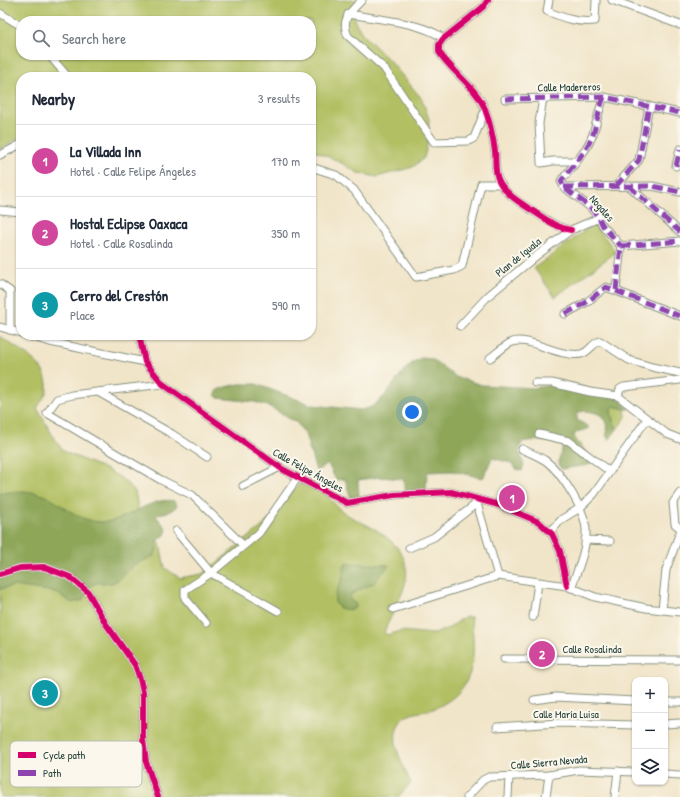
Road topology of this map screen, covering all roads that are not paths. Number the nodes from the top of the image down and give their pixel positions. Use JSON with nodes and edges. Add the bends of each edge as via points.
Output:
{"nodes":[{"id":1,"x":362,"y":0,"type":"edge"},
{"id":2,"x":488,"y":0,"type":"edge"},
{"id":3,"x":549,"y":0,"type":"edge"},
{"id":4,"x":596,"y":0,"type":"edge"},
{"id":5,"x":612,"y":0,"type":"edge"},
{"id":6,"x":0,"y":13,"type":"edge"},
{"id":7,"x":348,"y":14,"type":"junction"},
{"id":8,"x":16,"y":23,"type":"edge"},
{"id":9,"x":680,"y":24,"type":"edge"},
{"id":10,"x":443,"y":39,"type":"junction"},
{"id":11,"x":53,"y":60,"type":"edge"},
{"id":12,"x":64,"y":72,"type":"edge"},
{"id":13,"x":604,"y":97,"type":"junction"},
{"id":14,"x":543,"y":98,"type":"junction"},
{"id":15,"x":504,"y":99,"type":"dead end"},
{"id":16,"x":649,"y":106,"type":"junction"},
{"id":17,"x":485,"y":110,"type":"junction"},
{"id":18,"x":680,"y":112,"type":"edge"},
{"id":19,"x":16,"y":147,"type":"edge"},
{"id":20,"x":680,"y":149,"type":"edge"},
{"id":21,"x":0,"y":155,"type":"edge"},
{"id":22,"x":577,"y":161,"type":"junction"},
{"id":23,"x":676,"y":166,"type":"dead end"},
{"id":24,"x":316,"y":169,"type":"edge"},
{"id":25,"x":501,"y":184,"type":"junction"},
{"id":26,"x":616,"y":186,"type":"junction"},
{"id":27,"x":629,"y":186,"type":"junction"},
{"id":28,"x":564,"y":187,"type":"junction"},
{"id":29,"x":680,"y":192,"type":"edge"},
{"id":30,"x":0,"y":210,"type":"edge"},
{"id":31,"x":16,"y":212,"type":"edge"},
{"id":32,"x":599,"y":218,"type":"junction"},
{"id":33,"x":571,"y":230,"type":"junction"},
{"id":34,"x":680,"y":232,"type":"edge"},
{"id":35,"x":680,"y":241,"type":"edge"},
{"id":36,"x":621,"y":246,"type":"junction"},
{"id":37,"x":0,"y":284,"type":"edge"},
{"id":38,"x":616,"y":290,"type":"junction"},
{"id":39,"x":565,"y":314,"type":"dead end"},
{"id":40,"x":680,"y":316,"type":"edge"},
{"id":41,"x":460,"y":326,"type":"dead end"},
{"id":42,"x":0,"y":327,"type":"edge"},
{"id":43,"x":10,"y":330,"type":"junction"},
{"id":44,"x":16,"y":332,"type":"edge"},
{"id":45,"x":43,"y":340,"type":"edge"},
{"id":46,"x":140,"y":340,"type":"edge"},
{"id":47,"x":490,"y":358,"type":"dead end"},
{"id":48,"x":145,"y":362,"type":"junction"},
{"id":49,"x":680,"y":373,"type":"edge"},
{"id":50,"x":680,"y":380,"type":"edge"},
{"id":51,"x":535,"y":383,"type":"dead end"},
{"id":52,"x":163,"y":384,"type":"junction"},
{"id":53,"x":98,"y":392,"type":"junction"},
{"id":54,"x":618,"y":396,"type":"junction"},
{"id":55,"x":648,"y":418,"type":"junction"},
{"id":56,"x":539,"y":434,"type":"dead end"},
{"id":57,"x":680,"y":439,"type":"edge"},
{"id":58,"x":522,"y":449,"type":"dead end"},
{"id":59,"x":207,"y":457,"type":"dead end"},
{"id":60,"x":280,"y":468,"type":"junction"},
{"id":61,"x":609,"y":471,"type":"junction"},
{"id":62,"x":298,"y":477,"type":"junction"},
{"id":63,"x":244,"y":486,"type":"dead end"},
{"id":64,"x":680,"y":493,"type":"edge"},
{"id":65,"x":476,"y":501,"type":"junction"},
{"id":66,"x":580,"y":508,"type":"junction"},
{"id":67,"x":680,"y":528,"type":"edge"},
{"id":68,"x":176,"y":531,"type":"dead end"},
{"id":69,"x":550,"y":532,"type":"junction"},
{"id":70,"x":680,"y":532,"type":"edge"},
{"id":71,"x":585,"y":540,"type":"junction"},
{"id":72,"x":610,"y":541,"type":"dead end"},
{"id":73,"x":243,"y":545,"type":"junction"},
{"id":74,"x":409,"y":548,"type":"dead end"},
{"id":75,"x":211,"y":573,"type":"junction"},
{"id":76,"x":0,"y":574,"type":"edge"},
{"id":77,"x":498,"y":576,"type":"junction"},
{"id":78,"x":538,"y":583,"type":"junction"},
{"id":79,"x":569,"y":587,"type":"junction"},
{"id":80,"x":394,"y":609,"type":"dead end"},
{"id":81,"x":662,"y":610,"type":"junction"},
{"id":82,"x":278,"y":611,"type":"dead end"},
{"id":83,"x":680,"y":612,"type":"edge"},
{"id":84,"x":533,"y":617,"type":"dead end"},
{"id":85,"x":206,"y":623,"type":"dead end"},
{"id":86,"x":504,"y":659,"type":"dead end"},
{"id":87,"x":680,"y":660,"type":"edge"},
{"id":88,"x":534,"y":700,"type":"dead end"},
{"id":89,"x":632,"y":701,"type":"edge"},
{"id":90,"x":668,"y":702,"type":"edge"},
{"id":91,"x":680,"y":702,"type":"edge"},
{"id":92,"x":680,"y":723,"type":"edge"},
{"id":93,"x":668,"y":724,"type":"edge"},
{"id":94,"x":632,"y":725,"type":"edge"},
{"id":95,"x":497,"y":727,"type":"dead end"},
{"id":96,"x":618,"y":771,"type":"junction"},
{"id":97,"x":632,"y":772,"type":"edge"},
{"id":98,"x":668,"y":774,"type":"edge"},
{"id":99,"x":549,"y":775,"type":"junction"},
{"id":100,"x":680,"y":775,"type":"edge"},
{"id":101,"x":509,"y":777,"type":"junction"},
{"id":102,"x":158,"y":797,"type":"edge"},
{"id":103,"x":467,"y":797,"type":"edge"},
{"id":104,"x":508,"y":797,"type":"edge"},
{"id":105,"x":546,"y":797,"type":"edge"},
{"id":106,"x":615,"y":797,"type":"edge"}],
"edges":[{"from":1,"to":7,"type":"street"},
{"from":2,"to":10,"type":"street","via":[[483,7]]},
{"from":3,"to":4,"type":"street","via":[[548,10],[559,16],[584,22],[595,21]]},
{"from":5,"to":9,"type":"street"},
{"from":6,"to":8,"type":"street"},
{"from":7,"to":10,"type":"street","via":[[424,28],[437,33]]},
{"from":7,"to":17,"type":"street","via":[[345,29],[348,36],[384,68],[434,142],[469,141],[474,138]]},
{"from":10,"to":17,"type":"street","via":[[439,45],[439,52],[480,100]]},
{"from":11,"to":12,"type":"street"},
{"from":13,"to":14,"type":"street","name":"Calle Madereros"},
{"from":13,"to":16,"type":"street","name":"Calle Madereros"},
{"from":13,"to":22,"type":"street","via":[[593,135]]},
{"from":14,"to":15,"type":"street","name":"Calle Madereros"},
{"from":14,"to":22,"type":"street","via":[[539,123],[541,163]]},
{"from":16,"to":18,"type":"street","name":"Calle Madereros"},
{"from":16,"to":26,"type":"street","via":[[639,160]]},
{"from":17,"to":25,"type":"street","via":[[495,151],[495,170]]},
{"from":19,"to":21,"type":"street"},
{"from":20,"to":23,"type":"street"},
{"from":22,"to":28,"type":"street","via":[[561,181]]},
{"from":24,"to":25,"type":"street","via":[[333,174],[352,187],[412,274],[418,277],[462,266],[481,184]]},
{"from":25,"to":33,"type":"street","via":[[520,203],[558,226]]},
{"from":26,"to":27,"type":"street"},
{"from":26,"to":28,"type":"street"},
{"from":27,"to":29,"type":"street","via":[[652,186]]},
{"from":27,"to":34,"type":"street"},
{"from":28,"to":32,"type":"street","name":"Nogales","via":[[590,207]]},
{"from":30,"to":31,"type":"street"},
{"from":32,"to":33,"type":"street","name":"Plan de Iguala"},
{"from":32,"to":36,"type":"street","name":"Nogales","via":[[602,226]]},
{"from":33,"to":41,"type":"street","name":"Plan de Iguala","via":[[496,290]]},
{"from":35,"to":36,"type":"street"},
{"from":36,"to":38,"type":"street"},
{"from":37,"to":43,"type":"street","via":[[10,290]]},
{"from":38,"to":39,"type":"street","via":[[606,287],[587,302]]},
{"from":38,"to":40,"type":"street"},
{"from":42,"to":43,"type":"street"},
{"from":43,"to":44,"type":"street"},
{"from":45,"to":48,"type":"street"},
{"from":46,"to":48,"type":"street","name":"Calle Felipe Ángeles"},
{"from":47,"to":49,"type":"street","via":[[510,343],[524,340],[561,354],[581,354],[600,341],[630,360]]},
{"from":48,"to":52,"type":"street","name":"Calle Felipe Ángeles"},
{"from":50,"to":54,"type":"street","via":[[624,386]]},
{"from":51,"to":54,"type":"street","via":[[552,383]]},
{"from":52,"to":53,"type":"street"},
{"from":52,"to":60,"type":"street","name":"Calle Felipe Ángeles"},
{"from":53,"to":59,"type":"street"},
{"from":53,"to":73,"type":"street","via":[[57,399],[47,413],[160,480],[192,495]]},
{"from":54,"to":55,"type":"street"},
{"from":55,"to":57,"type":"street","via":[[667,434]]},
{"from":55,"to":61,"type":"street"},
{"from":56,"to":61,"type":"street","via":[[569,441]]},
{"from":58,"to":66,"type":"street","via":[[546,461],[558,472]]},
{"from":60,"to":62,"type":"street","name":"Calle Felipe Ángeles"},
{"from":60,"to":63,"type":"street"},
{"from":61,"to":66,"type":"street","via":[[594,494]]},
{"from":62,"to":65,"type":"street","name":"Calle Felipe Ángeles","via":[[347,503],[432,492],[451,492]]},
{"from":62,"to":73,"type":"street","via":[[259,533]]},
{"from":64,"to":67,"type":"street","via":[[674,503],[675,524]]},
{"from":65,"to":69,"type":"street","name":"Calle Felipe Ángeles","via":[[499,505],[539,522]]},
{"from":65,"to":74,"type":"street","via":[[434,537]]},
{"from":65,"to":77,"type":"street"},
{"from":66,"to":69,"type":"street","via":[[562,519]]},
{"from":66,"to":71,"type":"street","via":[[586,528]]},
{"from":68,"to":75,"type":"street"},
{"from":69,"to":79,"type":"street","name":"Calle Felipe Ángeles","via":[[560,551]]},
{"from":70,"to":81,"type":"street","via":[[666,570]]},
{"from":71,"to":72,"type":"street"},
{"from":71,"to":79,"type":"street"},
{"from":73,"to":75,"type":"street"},
{"from":75,"to":82,"type":"street"},
{"from":75,"to":85,"type":"street","via":[[183,594]]},
{"from":76,"to":102,"type":"street","via":[[20,568],[44,568],[70,577],[88,592],[106,624],[135,664],[143,692],[143,740],[146,762]]},
{"from":77,"to":78,"type":"street"},
{"from":77,"to":80,"type":"street"},
{"from":78,"to":79,"type":"street"},
{"from":78,"to":84,"type":"street"},
{"from":79,"to":81,"type":"street","via":[[595,597]]},
{"from":81,"to":83,"type":"street"},
{"from":86,"to":87,"type":"street","name":"Calle Rosalinda"},
{"from":88,"to":89,"type":"street","via":[[556,698]]},
{"from":90,"to":91,"type":"street"},
{"from":92,"to":93,"type":"street"},
{"from":94,"to":95,"type":"street","name":"Calle María Luisa","via":[[559,724]]},
{"from":96,"to":97,"type":"street","name":"Calle Sierra Nevada"},
{"from":96,"to":99,"type":"street","name":"Calle Sierra Nevada","via":[[579,770]]},
{"from":96,"to":106,"type":"street"},
{"from":98,"to":100,"type":"street"},
{"from":99,"to":101,"type":"street","name":"Calle Sierra Nevada"},
{"from":99,"to":105,"type":"street"},
{"from":101,"to":103,"type":"street","name":"Calle Sierra Nevada","via":[[483,780]]},
{"from":101,"to":104,"type":"street"}]}
